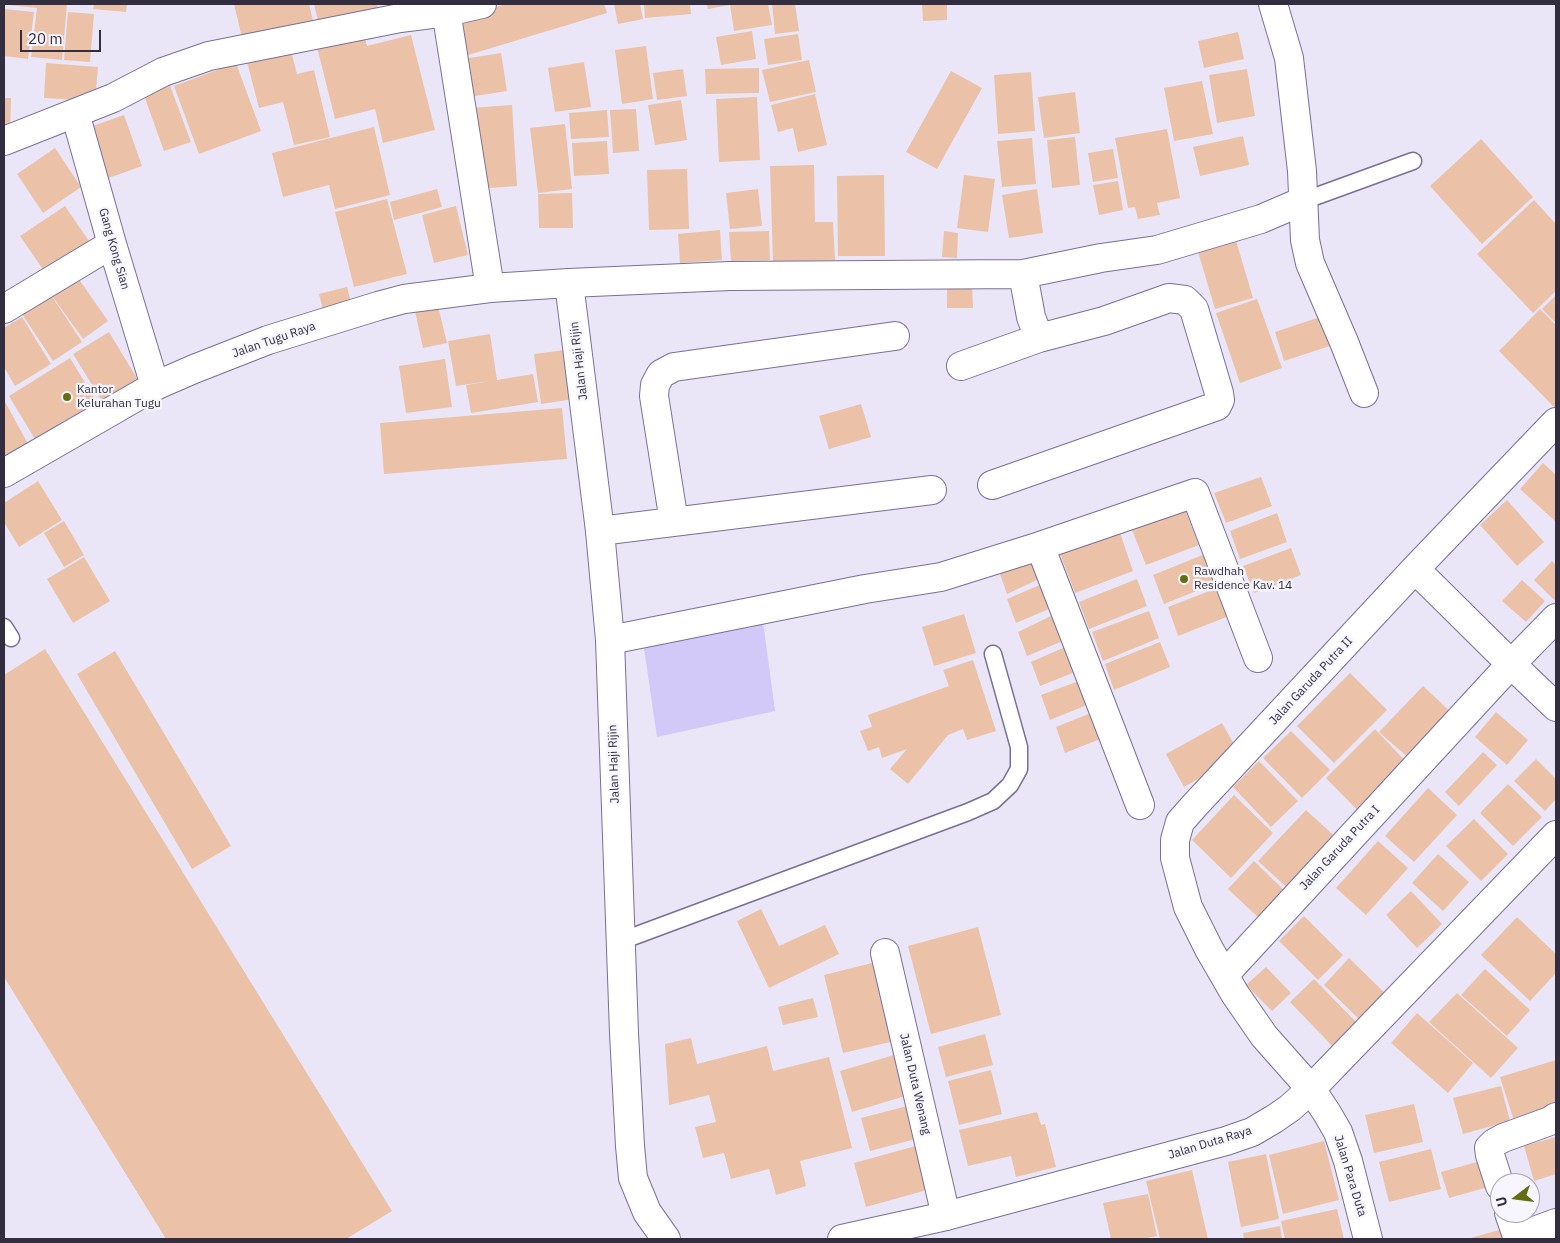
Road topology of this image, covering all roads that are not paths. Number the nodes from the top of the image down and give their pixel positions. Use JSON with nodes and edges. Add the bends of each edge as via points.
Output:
{"nodes":[{"id":1,"x":482,"y":4,"type":"edge"},
{"id":2,"x":1273,"y":4,"type":"edge"},
{"id":3,"x":444,"y":6,"type":"edge"},
{"id":4,"x":75,"y":113,"type":"junction"},
{"id":5,"x":4,"y":141,"type":"edge"},
{"id":6,"x":1413,"y":161,"type":"dead end"},
{"id":7,"x":1303,"y":201,"type":"junction"},
{"id":8,"x":112,"y":244,"type":"junction"},
{"id":9,"x":1023,"y":274,"type":"junction"},
{"id":10,"x":569,"y":283,"type":"junction"},
{"id":11,"x":490,"y":288,"type":"junction"},
{"id":12,"x":4,"y":309,"type":"edge"},
{"id":13,"x":894,"y":336,"type":"dead end"},
{"id":14,"x":1039,"y":338,"type":"junction"},
{"id":15,"x":961,"y":366,"type":"dead end"},
{"id":16,"x":156,"y":386,"type":"junction"},
{"id":17,"x":1364,"y":393,"type":"dead end"},
{"id":18,"x":1556,"y":422,"type":"edge"},
{"id":19,"x":4,"y":473,"type":"edge"},
{"id":20,"x":992,"y":485,"type":"dead end"},
{"id":21,"x":932,"y":490,"type":"dead end"},
{"id":22,"x":674,"y":522,"type":"junction"},
{"id":23,"x":600,"y":531,"type":"junction"},
{"id":24,"x":1040,"y":546,"type":"junction"},
{"id":25,"x":1415,"y":569,"type":"junction"},
{"id":26,"x":1556,"y":618,"type":"edge"},
{"id":27,"x":610,"y":640,"type":"junction"},
{"id":28,"x":994,"y":654,"type":"dead end"},
{"id":29,"x":1258,"y":658,"type":"dead end"},
{"id":30,"x":1511,"y":664,"type":"junction"},
{"id":31,"x":1556,"y":706,"type":"edge"},
{"id":32,"x":1140,"y":805,"type":"dead end"},
{"id":33,"x":1556,"y":835,"type":"edge"},
{"id":34,"x":621,"y":941,"type":"junction"},
{"id":35,"x":885,"y":953,"type":"dead end"},
{"id":36,"x":1224,"y":975,"type":"junction"},
{"id":37,"x":1311,"y":1090,"type":"junction"},
{"id":38,"x":1556,"y":1117,"type":"edge"},
{"id":39,"x":1496,"y":1173,"type":"edge"},
{"id":40,"x":946,"y":1216,"type":"junction"},
{"id":41,"x":1556,"y":1223,"type":"edge"},
{"id":42,"x":1515,"y":1230,"type":"edge"},
{"id":43,"x":666,"y":1239,"type":"edge"},
{"id":44,"x":842,"y":1239,"type":"edge"},
{"id":45,"x":1368,"y":1239,"type":"edge"}],
"edges":[{"from":1,"to":3,"type":"street"},
{"from":2,"to":7,"type":"street","via":[[1289,58]]},
{"from":3,"to":4,"type":"street","via":[[400,18],[209,56],[163,72]]},
{"from":3,"to":11,"type":"street"},
{"from":4,"to":5,"type":"street"},
{"from":4,"to":8,"type":"street","name":"Gang Kong Sian"},
{"from":6,"to":7,"type":"lane"},
{"from":7,"to":9,"type":"street","name":"Jalan Tugu Raya","via":[[1261,219],[1157,250]]},
{"from":7,"to":17,"type":"street","via":[[1310,263]]},
{"from":8,"to":12,"type":"street"},
{"from":8,"to":16,"type":"street","name":"Gang Kong Sian"},
{"from":9,"to":10,"type":"street","name":"Jalan Tugu Raya","via":[[730,276]]},
{"from":9,"to":14,"type":"street","via":[[1031,317]]},
{"from":10,"to":11,"type":"street","name":"Jalan Tugu Raya"},
{"from":10,"to":23,"type":"street","name":"Jalan Haji Rijin"},
{"from":11,"to":16,"type":"street","name":"Jalan Tugu Raya","via":[[404,299],[378,306],[268,340]]},
{"from":13,"to":22,"type":"street","via":[[674,368],[661,374],[654,396]]},
{"from":14,"to":15,"type":"street"},
{"from":14,"to":20,"type":"street","via":[[1104,321],[1169,298],[1185,300],[1194,308],[1220,400],[1217,406]]},
{"from":16,"to":19,"type":"street","name":"Jalan Tugu Raya"},
{"from":18,"to":25,"type":"street","name":"Jalan Garuda Putra II"},
{"from":21,"to":22,"type":"street"},
{"from":22,"to":23,"type":"street"},
{"from":23,"to":27,"type":"street","name":"Jalan Haji Rijin"},
{"from":24,"to":27,"type":"street","via":[[941,577]]},
{"from":24,"to":29,"type":"street","via":[[1196,493]]},
{"from":24,"to":32,"type":"street"},
{"from":25,"to":30,"type":"street"},
{"from":25,"to":36,"type":"street","name":"Jalan Garuda Putra II","via":[[1180,822],[1175,858],[1188,906]]},
{"from":26,"to":30,"type":"street","name":"Jalan Garuda Putra I"},
{"from":27,"to":34,"type":"street","name":"Jalan Haji Rijin"},
{"from":28,"to":34,"type":"lane","via":[[1019,747],[1019,769],[1010,785],[993,800]]},
{"from":30,"to":31,"type":"street"},
{"from":30,"to":36,"type":"street","name":"Jalan Garuda Putra I"},
{"from":33,"to":37,"type":"street","name":"Jalan Duta Raya"},
{"from":34,"to":43,"type":"street","name":"Jalan Haji Rijin","via":[[633,1178],[647,1212]]},
{"from":35,"to":40,"type":"street","name":"Jalan Duta Wenang"},
{"from":36,"to":37,"type":"street","via":[[1264,1036]]},
{"from":37,"to":40,"type":"street","name":"Jalan Duta Raya","via":[[1274,1119],[1252,1132],[1226,1141]]},
{"from":37,"to":45,"type":"street","name":"Jalan Para Duta","via":[[1338,1132]]},
{"from":38,"to":39,"type":"street","via":[[1494,1143],[1489,1148]]},
{"from":40,"to":44,"type":"street","name":"Jalan Duta Raya"},
{"from":41,"to":42,"type":"street"}]}
